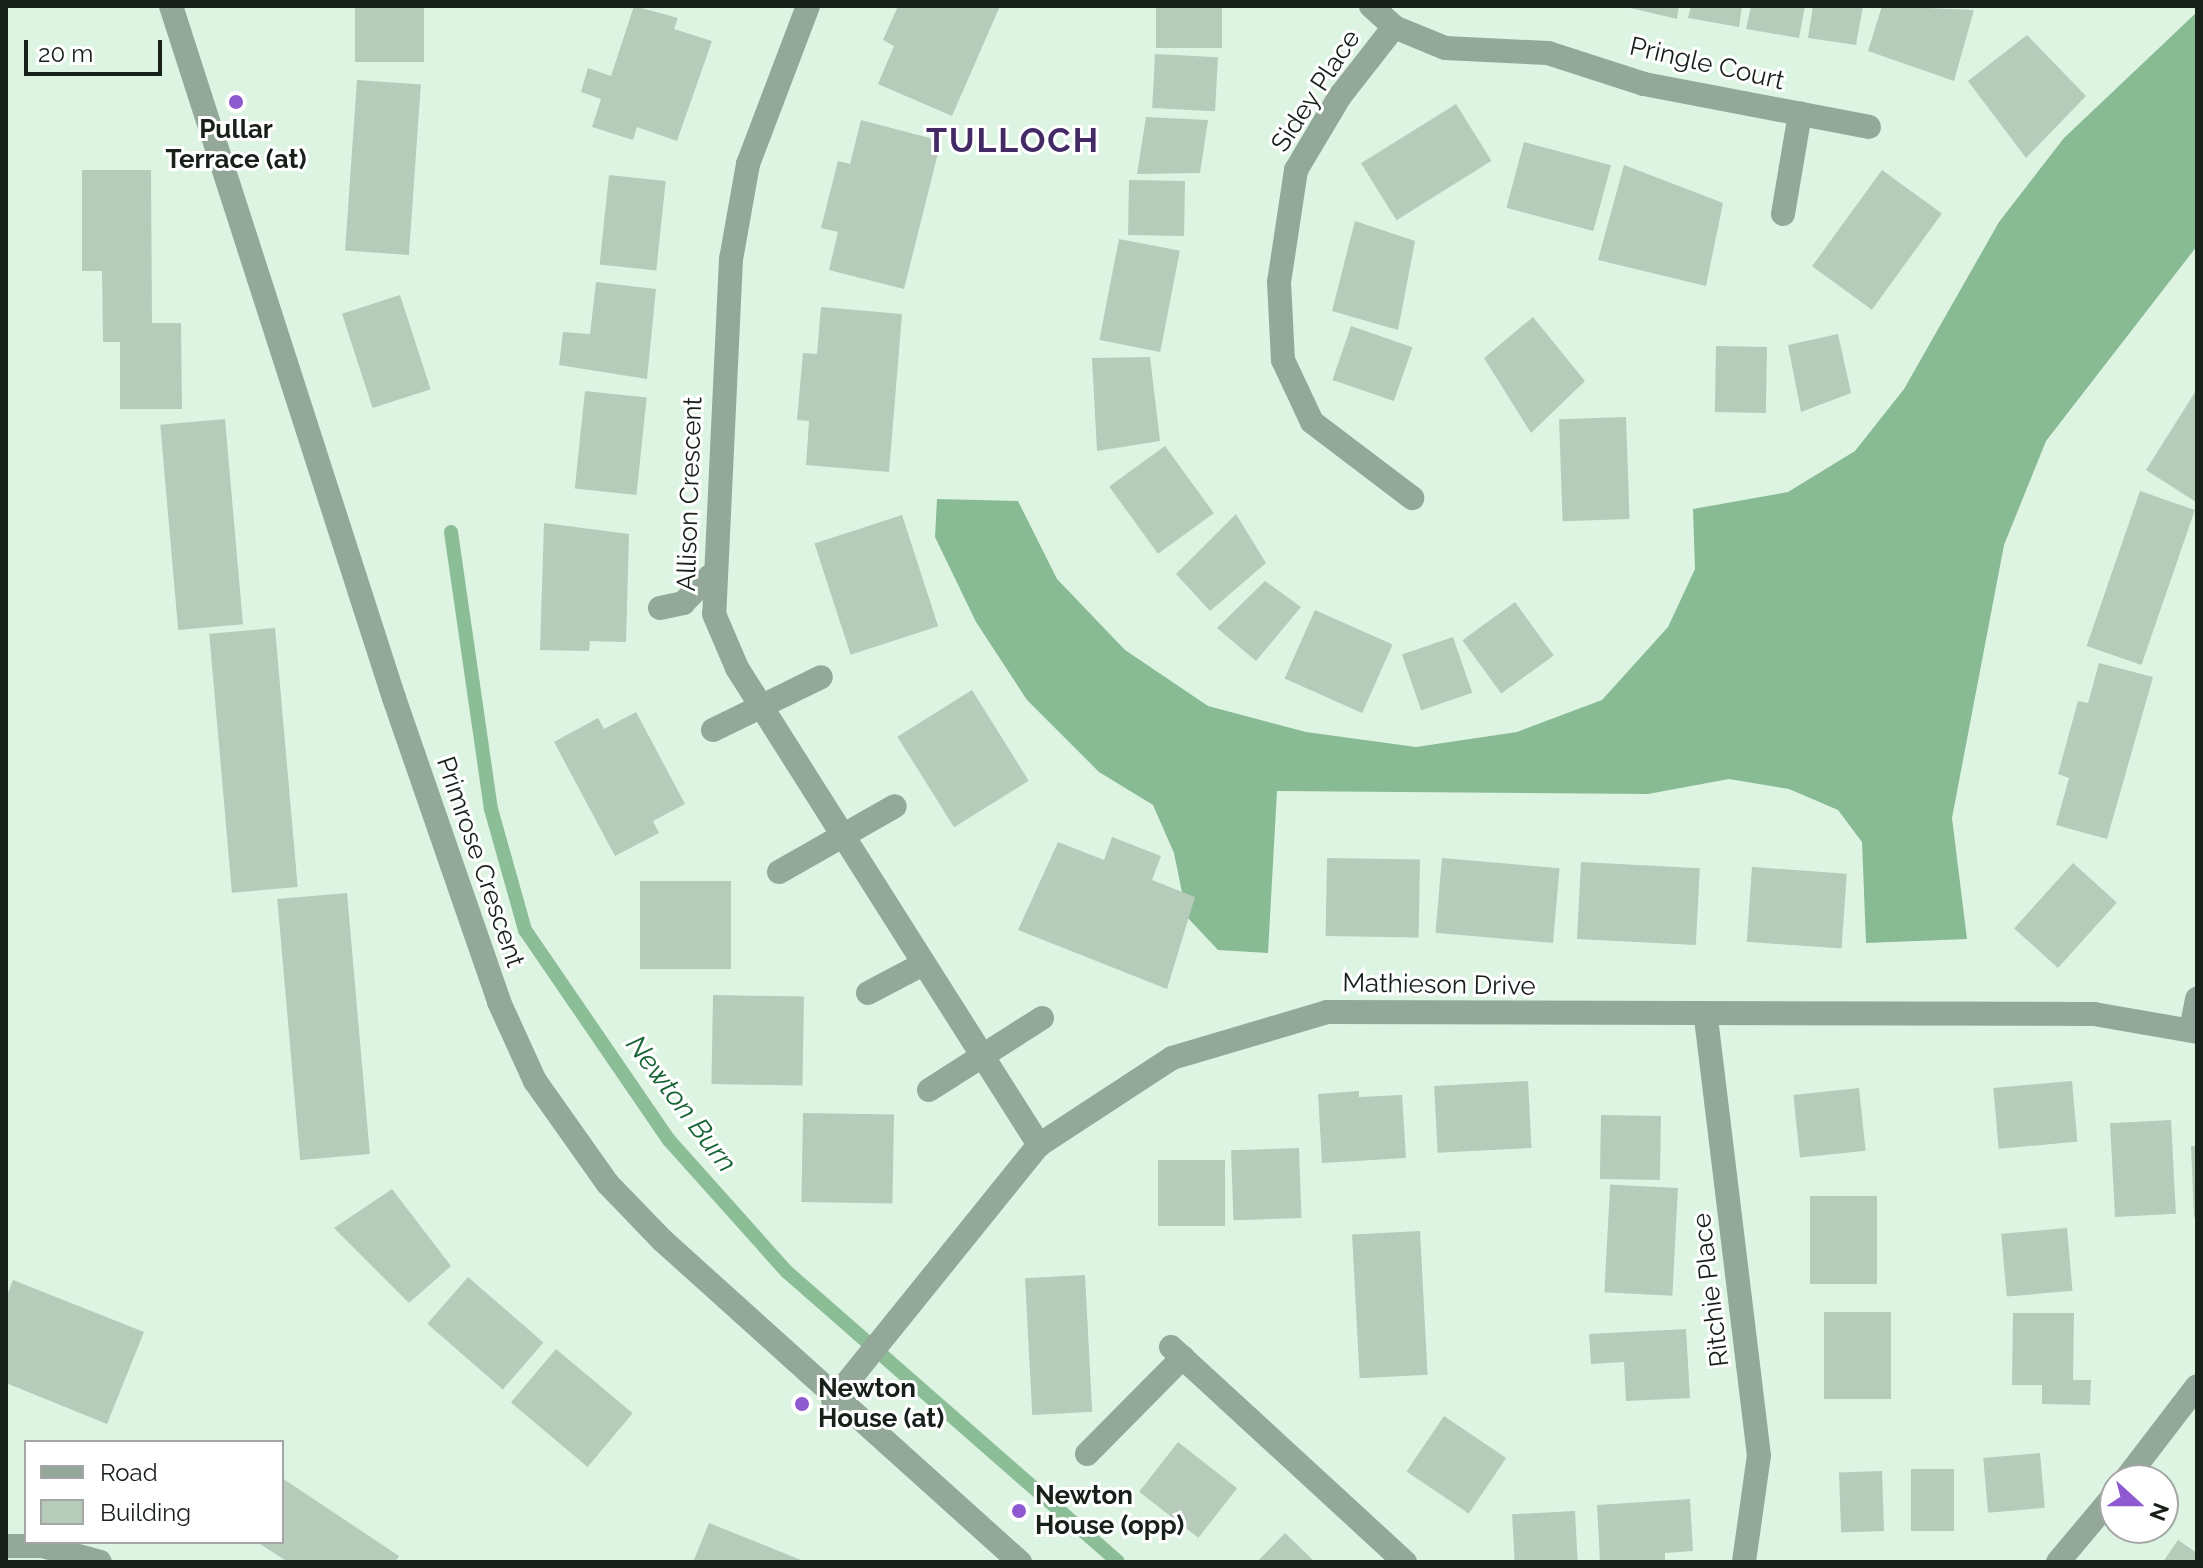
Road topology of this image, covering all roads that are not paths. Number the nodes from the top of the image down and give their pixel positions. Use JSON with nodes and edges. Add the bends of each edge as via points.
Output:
{"nodes":[{"id":1,"x":171,"y":6,"type":"edge"},
{"id":2,"x":808,"y":6,"type":"edge"},
{"id":3,"x":1371,"y":6,"type":"edge"},
{"id":4,"x":1394,"y":27,"type":"junction"},
{"id":5,"x":1800,"y":113,"type":"junction"},
{"id":6,"x":1869,"y":127,"type":"dead end"},
{"id":7,"x":1783,"y":214,"type":"dead end"},
{"id":8,"x":1412,"y":498,"type":"dead end"},
{"id":9,"x":710,"y":576,"type":"junction"},
{"id":10,"x":660,"y":608,"type":"dead end"},
{"id":11,"x":821,"y":677,"type":"dead end"},
{"id":12,"x":760,"y":705,"type":"junction"},
{"id":13,"x":713,"y":730,"type":"dead end"},
{"id":14,"x":895,"y":806,"type":"dead end"},
{"id":15,"x":842,"y":837,"type":"junction"},
{"id":16,"x":779,"y":872,"type":"dead end"},
{"id":17,"x":923,"y":964,"type":"junction"},
{"id":18,"x":868,"y":993,"type":"dead end"},
{"id":19,"x":2197,"y":999,"type":"edge"},
{"id":20,"x":1042,"y":1018,"type":"dead end"},
{"id":21,"x":1706,"y":1018,"type":"junction"},
{"id":22,"x":2194,"y":1031,"type":"edge"},
{"id":23,"x":981,"y":1059,"type":"junction"},
{"id":24,"x":929,"y":1090,"type":"dead end"},
{"id":25,"x":1039,"y":1145,"type":"junction"},
{"id":26,"x":2197,"y":1386,"type":"edge"},
{"id":27,"x":833,"y":1400,"type":"junction"},
{"id":28,"x":1087,"y":1454,"type":"dead end"},
{"id":29,"x":2137,"y":1464,"type":"edge"},
{"id":30,"x":2099,"y":1513,"type":"edge"},
{"id":31,"x":6,"y":1546,"type":"edge"},
{"id":32,"x":74,"y":1548,"type":"edge"},
{"id":33,"x":1751,"y":1560,"type":"edge"},
{"id":34,"x":100,"y":1562,"type":"edge"},
{"id":35,"x":1020,"y":1562,"type":"edge"},
{"id":36,"x":1405,"y":1562,"type":"edge"},
{"id":37,"x":2058,"y":1562,"type":"edge"}],
"edges":[{"from":1,"to":27,"type":"street","name":"Primrose Crescent","via":[[399,713],[499,1002],[535,1081],[608,1184]]},
{"from":2,"to":9,"type":"street","name":"Allison Crescent","via":[[778,74],[738,218]]},
{"from":3,"to":4,"type":"street","name":"Sidey Place"},
{"from":4,"to":5,"type":"street","name":"Pringle Court","via":[[1445,48],[1548,53],[1644,84]]},
{"from":4,"to":8,"type":"street","name":"Sidey Place","via":[[1340,96],[1296,170],[1279,282],[1283,360],[1296,398],[1312,422]]},
{"from":5,"to":6,"type":"street","name":"Pringle Court"},
{"from":5,"to":7,"type":"street"},
{"from":9,"to":10,"type":"street","via":[[683,603]]},
{"from":9,"to":12,"type":"street","name":"Allison Crescent","via":[[714,614]]},
{"from":11,"to":12,"type":"street"},
{"from":12,"to":13,"type":"street"},
{"from":12,"to":15,"type":"street","name":"Allison Crescent"},
{"from":14,"to":15,"type":"street"},
{"from":15,"to":16,"type":"street"},
{"from":15,"to":17,"type":"street","name":"Allison Crescent"},
{"from":17,"to":18,"type":"street"},
{"from":17,"to":23,"type":"street","name":"Allison Crescent"},
{"from":19,"to":22,"type":"street"},
{"from":20,"to":23,"type":"street"},
{"from":21,"to":22,"type":"street","name":"Mathieson Drive","via":[[2094,1014]]},
{"from":21,"to":25,"type":"street","name":"Mathieson Drive","via":[[1327,1012],[1172,1058]]},
{"from":21,"to":33,"type":"street","name":"Ritchie Place","via":[[1759,1455]]},
{"from":23,"to":24,"type":"street"},
{"from":23,"to":25,"type":"street","name":"Allison Crescent"},
{"from":25,"to":27,"type":"street","name":"Mathieson Drive"},
{"from":26,"to":29,"type":"street"},
{"from":27,"to":35,"type":"street","name":"Primrose Crescent"},
{"from":28,"to":36,"type":"street","via":[[1177,1352]]},
{"from":30,"to":37,"type":"street"},
{"from":31,"to":32,"type":"street"},
{"from":32,"to":34,"type":"street"}]}
